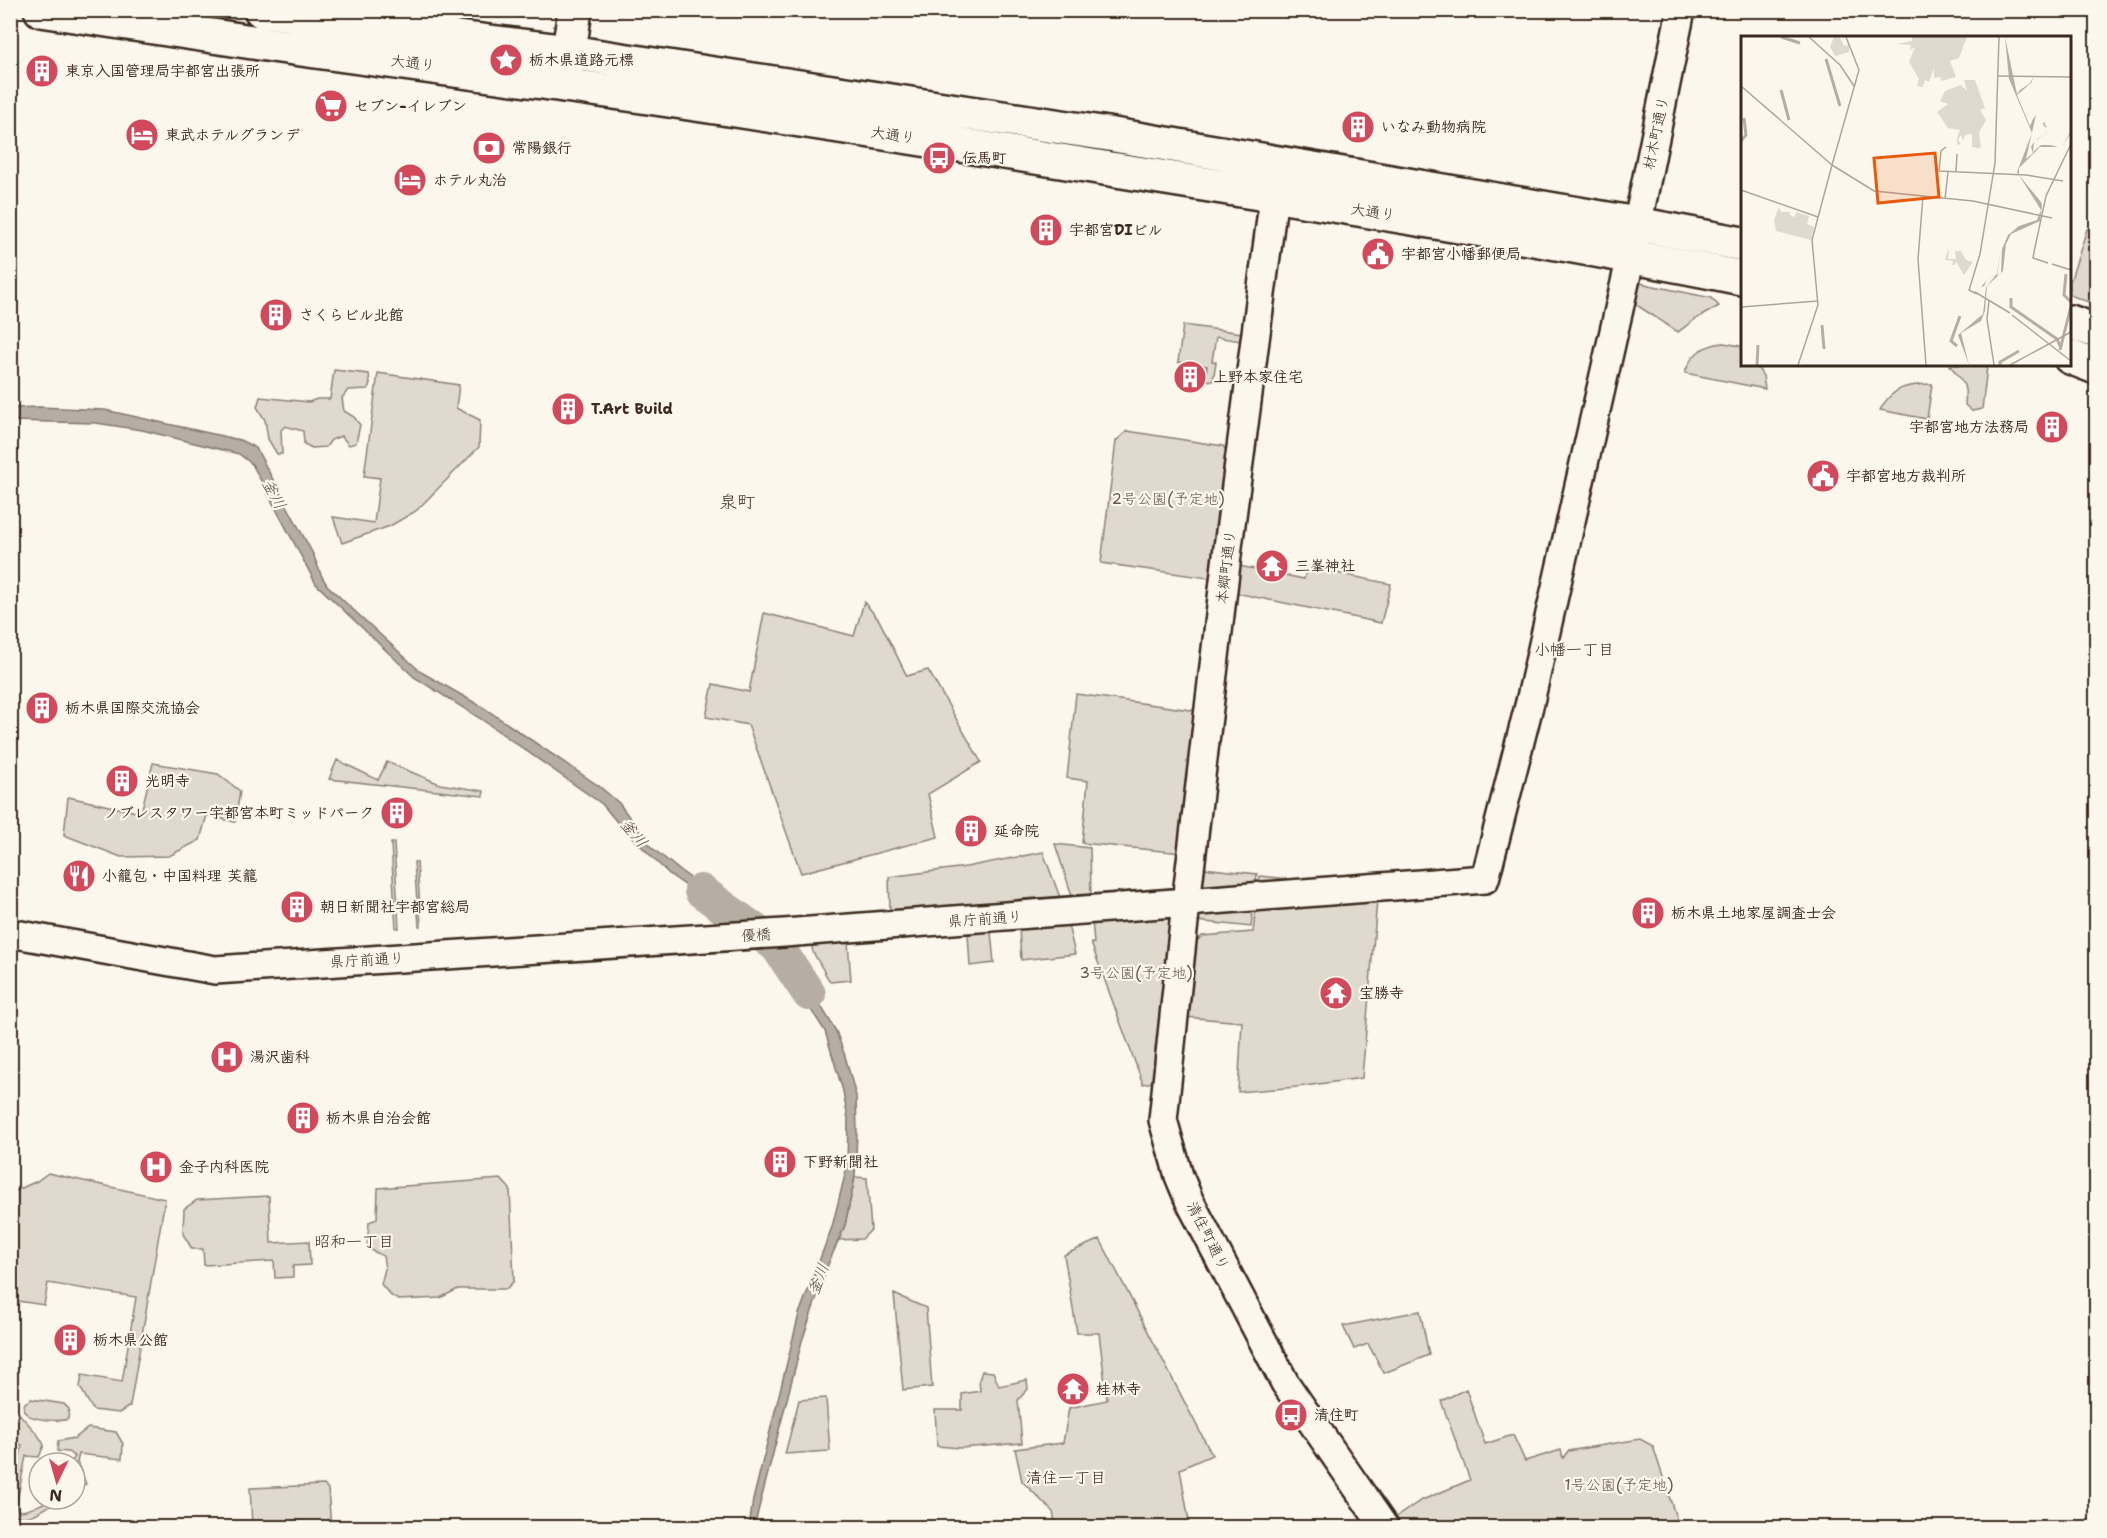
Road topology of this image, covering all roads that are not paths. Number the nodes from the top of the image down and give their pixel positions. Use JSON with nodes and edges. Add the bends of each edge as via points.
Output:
{"nodes":[{"id":1,"x":41,"y":10,"type":"edge"},
{"id":2,"x":261,"y":10,"type":"edge"},
{"id":3,"x":575,"y":10,"type":"edge"},
{"id":4,"x":1681,"y":10,"type":"edge"},
{"id":5,"x":419,"y":22,"type":"edge"},
{"id":6,"x":569,"y":52,"type":"junction"},
{"id":7,"x":564,"y":85,"type":"junction"},
{"id":8,"x":1294,"y":165,"type":"junction"},
{"id":9,"x":1274,"y":195,"type":"junction"},
{"id":10,"x":1637,"y":224,"type":"junction"},
{"id":11,"x":1741,"y":244,"type":"edge"},
{"id":12,"x":1631,"y":256,"type":"junction"},
{"id":13,"x":1741,"y":278,"type":"edge"},
{"id":14,"x":2071,"y":322,"type":"edge"},
{"id":15,"x":2097,"y":331,"type":"edge"},
{"id":16,"x":2071,"y":357,"type":"edge"},
{"id":17,"x":2097,"y":367,"type":"edge"},
{"id":18,"x":1186,"y":903,"type":"junction"},
{"id":19,"x":10,"y":933,"type":"edge"},
{"id":20,"x":784,"y":933,"type":"joint"},
{"id":21,"x":727,"y":937,"type":"joint"},
{"id":22,"x":1385,"y":1527,"type":"edge"}],
"edges":[{"from":1,"to":7,"type":"main road","name":"大通り"},
{"from":2,"to":5,"type":"main road","name":"大通り"},
{"from":3,"to":6,"type":"main road"},
{"from":4,"to":10,"type":"street","name":"材木町通り"},
{"from":5,"to":6,"type":"main road","name":"大通り"},
{"from":6,"to":7,"type":"main road"},
{"from":6,"to":8,"type":"main road","name":"大通り"},
{"from":7,"to":9,"type":"main road","name":"大通り"},
{"from":8,"to":9,"type":"street","name":"本郷町通り"},
{"from":8,"to":10,"type":"main road","name":"大通り"},
{"from":9,"to":12,"type":"main road","name":"大通り"},
{"from":9,"to":18,"type":"street","name":"本郷町通り"},
{"from":10,"to":11,"type":"main road","name":"大通り"},
{"from":10,"to":12,"type":"street","name":"材木町通り"},
{"from":12,"to":13,"type":"main road","name":"大通り"},
{"from":12,"to":18,"type":"street","name":"県庁前通り","via":[[1530,702],[1485,879]]},
{"from":14,"to":15,"type":"main road"},
{"from":16,"to":17,"type":"main road"},
{"from":18,"to":20,"type":"street","name":"県庁前通り"},
{"from":18,"to":22,"type":"street","name":"清住町通り","via":[[1163,1120],[1179,1176],[1285,1383]]},
{"from":19,"to":21,"type":"street","name":"県庁前通り","via":[[215,970]]},
{"from":20,"to":21,"type":"street","name":"優橋"}]}
